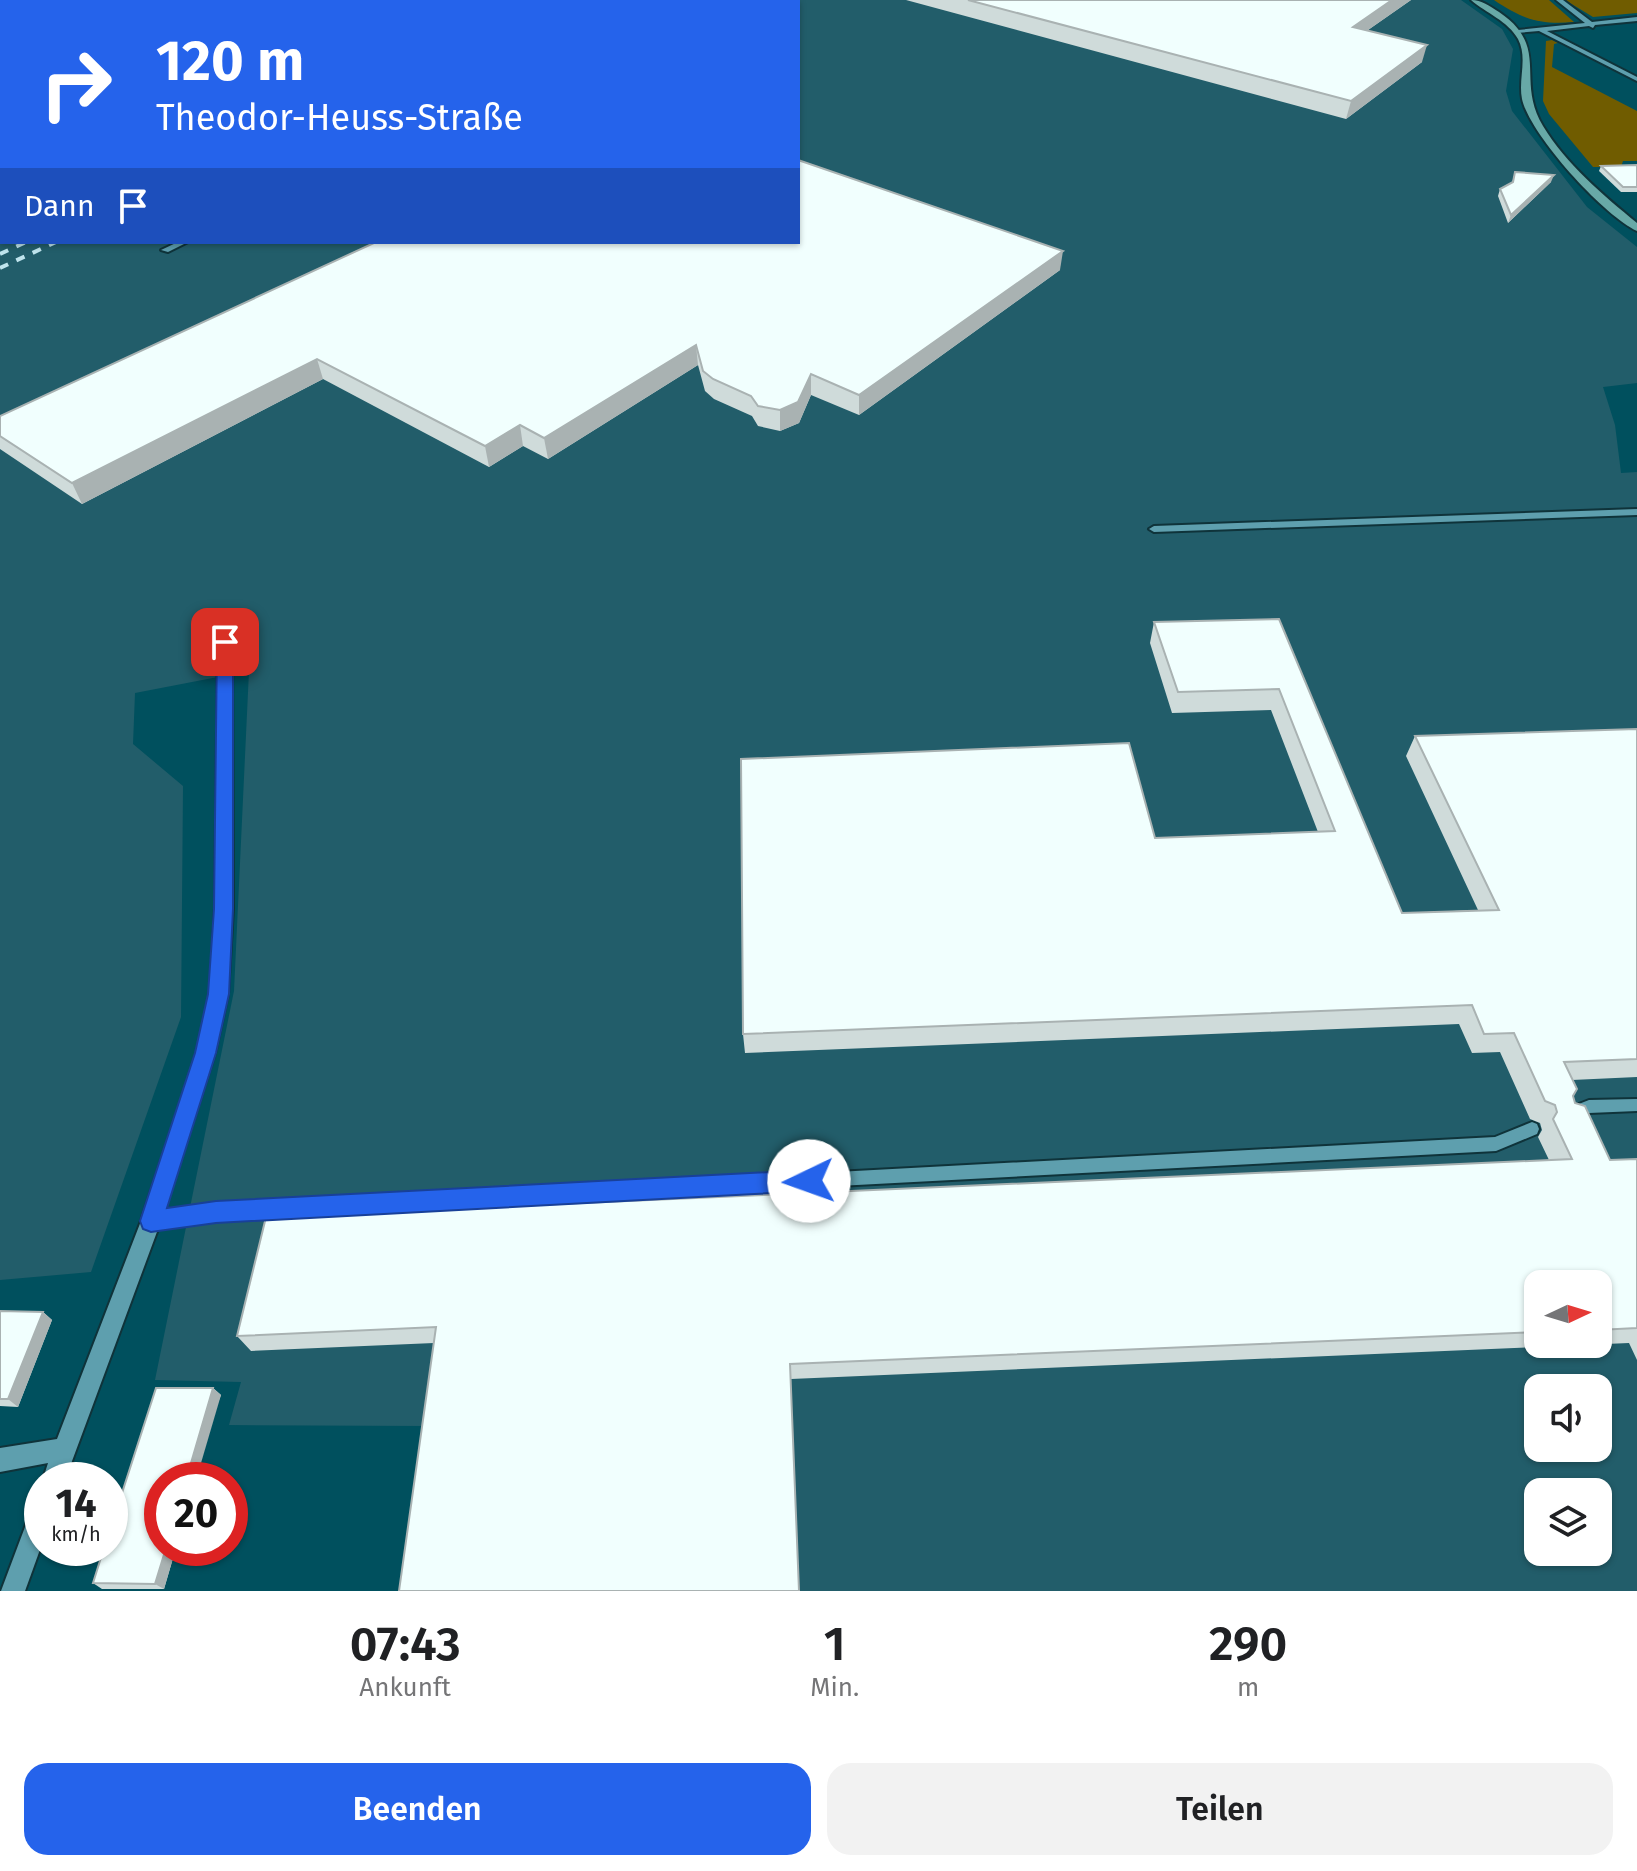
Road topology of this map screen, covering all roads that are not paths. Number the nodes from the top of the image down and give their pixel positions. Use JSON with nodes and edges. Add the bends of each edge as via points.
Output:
{"nodes":[{"id":1,"x":1475,"y":0,"type":"edge"},
{"id":2,"x":1559,"y":0,"type":"edge"},
{"id":3,"x":1637,"y":19,"type":"edge"},
{"id":4,"x":1593,"y":26,"type":"junction"},
{"id":5,"x":1541,"y":30,"type":"junction"},
{"id":6,"x":1518,"y":32,"type":"junction"},
{"id":7,"x":1637,"y":79,"type":"edge"},
{"id":8,"x":1637,"y":228,"type":"edge"},
{"id":9,"x":179,"y":244,"type":"edge"},
{"id":10,"x":165,"y":250,"type":"dead end"},
{"id":11,"x":1637,"y":512,"type":"edge"},
{"id":12,"x":1154,"y":529,"type":"dead end"},
{"id":13,"x":225,"y":642,"type":"dead end"},
{"id":14,"x":1637,"y":1105,"type":"edge"},
{"id":15,"x":1568,"y":1115,"type":"edge"},
{"id":16,"x":1532,"y":1129,"type":"dead end"},
{"id":17,"x":151,"y":1221,"type":"junction"},
{"id":18,"x":64,"y":1449,"type":"junction"},
{"id":19,"x":0,"y":1460,"type":"edge"},
{"id":20,"x":59,"y":1462,"type":"edge"},
{"id":21,"x":24,"y":1561,"type":"edge"},
{"id":22,"x":13,"y":1591,"type":"edge"}],
"edges":[{"from":1,"to":6,"type":"main road"},
{"from":2,"to":4,"type":"lane"},
{"from":3,"to":4,"type":"lane"},
{"from":4,"to":5,"type":"lane"},
{"from":5,"to":6,"type":"lane"},
{"from":5,"to":7,"type":"lane"},
{"from":6,"to":8,"type":"main road","via":[[1528,52],[1524,87],[1530,111],[1573,168]]},
{"from":9,"to":10,"type":"lane"},
{"from":11,"to":12,"type":"lane"},
{"from":13,"to":17,"type":"street","via":[[219,994],[206,1053]]},
{"from":14,"to":15,"type":"lane","via":[[1589,1107]]},
{"from":16,"to":17,"type":"lane","via":[[1496,1144],[216,1212]]},
{"from":17,"to":18,"type":"street"},
{"from":18,"to":19,"type":"street"},
{"from":18,"to":20,"type":"street"},
{"from":21,"to":22,"type":"street"}]}
